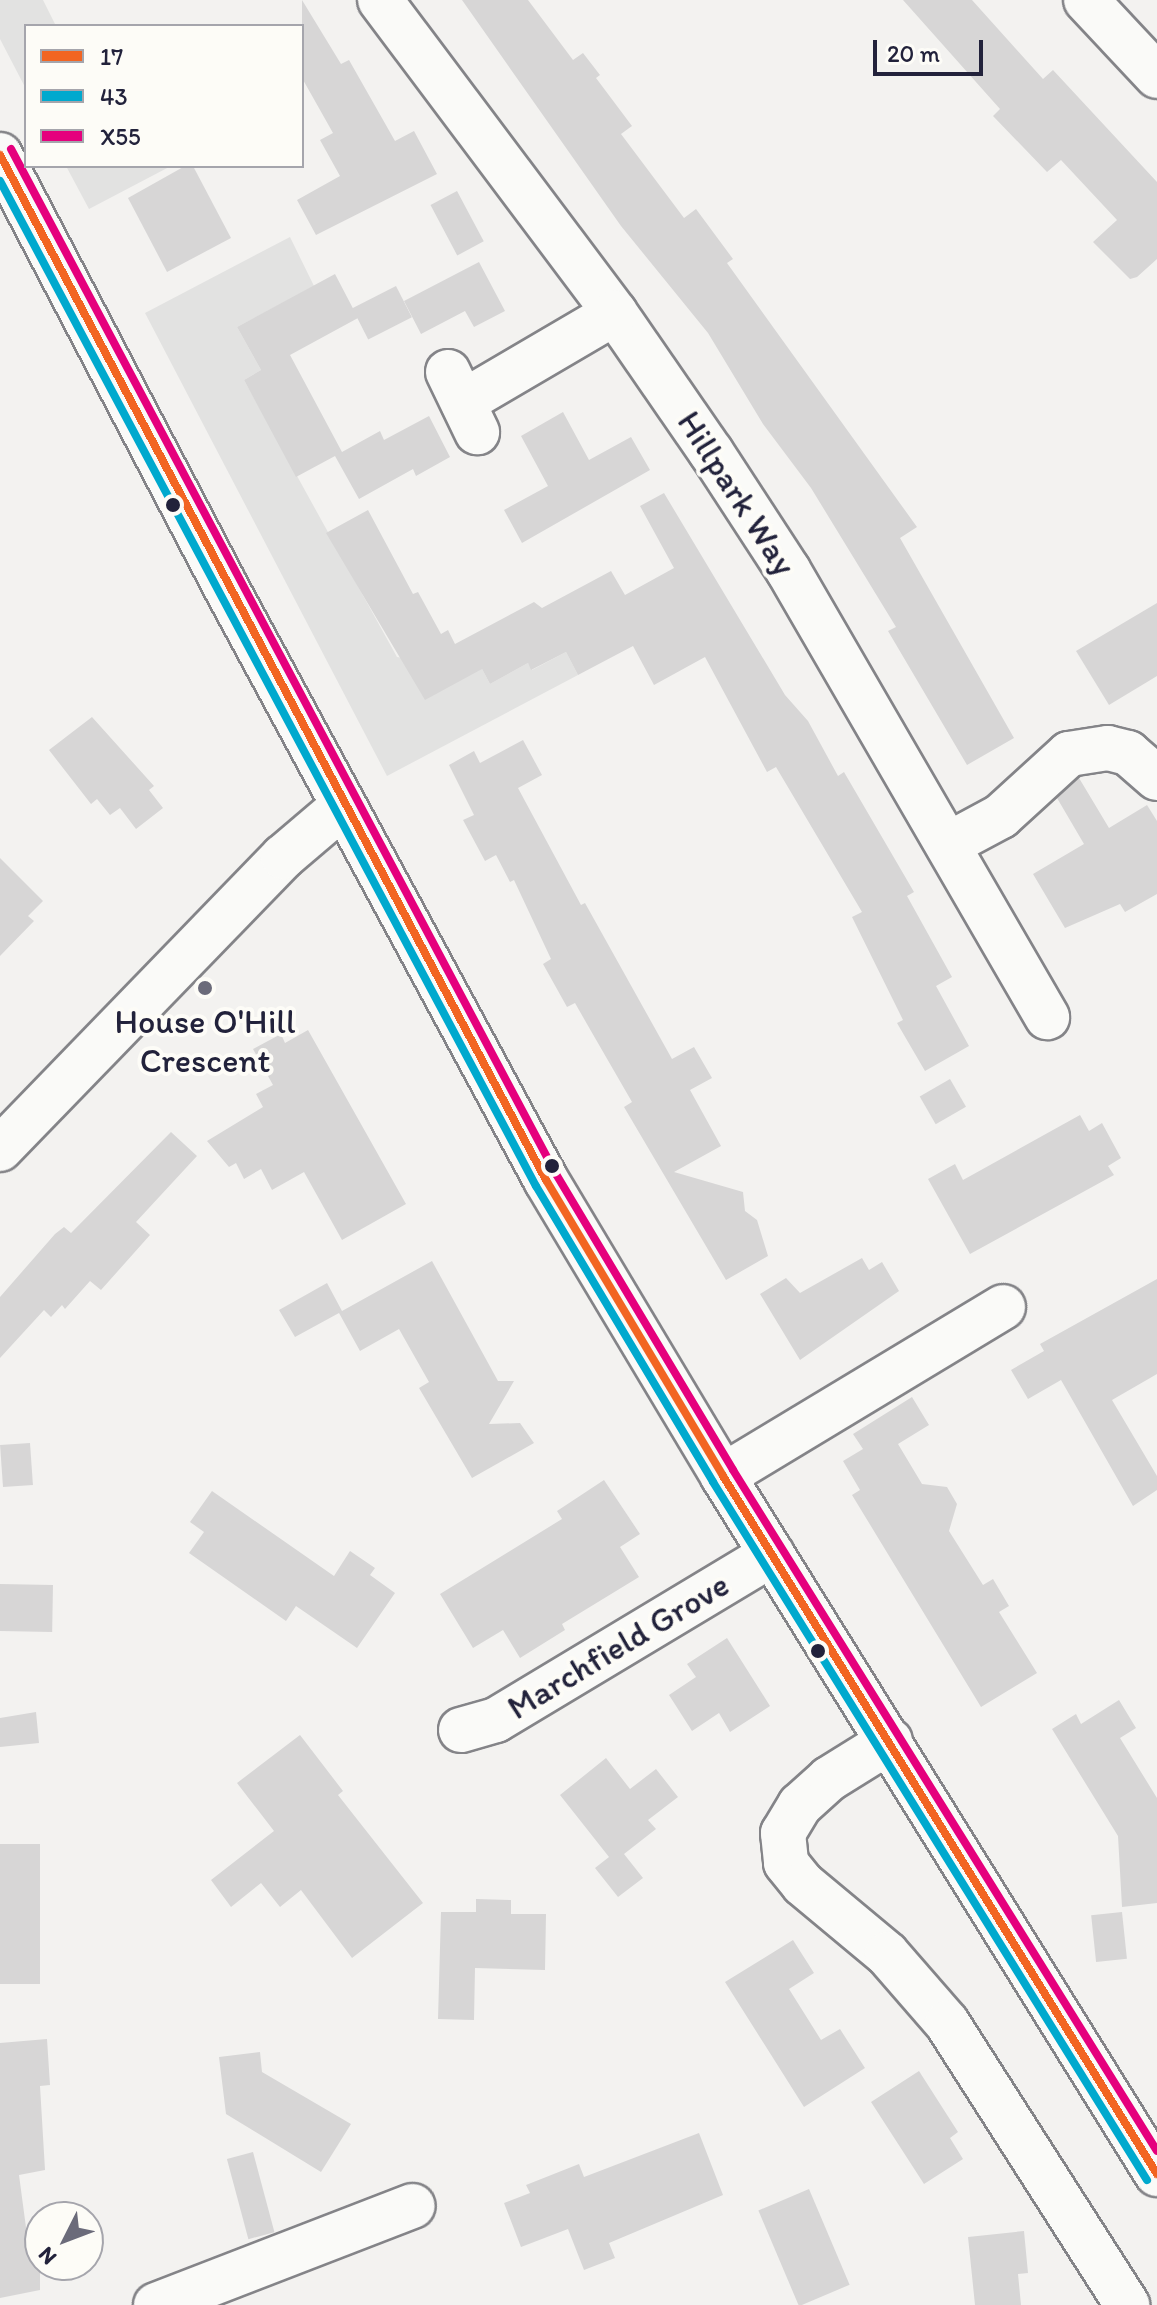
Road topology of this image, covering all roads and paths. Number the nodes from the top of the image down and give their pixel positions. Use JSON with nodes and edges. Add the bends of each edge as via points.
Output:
{"nodes":[{"id":1,"x":380,"y":0,"type":"edge"},
{"id":2,"x":1086,"y":0,"type":"edge"},
{"id":3,"x":1157,"y":76,"type":"edge"},
{"id":4,"x":0,"y":155,"type":"edge"},
{"id":5,"x":615,"y":313,"type":"junction"},
{"id":6,"x":462,"y":402,"type":"dead end"},
{"id":7,"x":1157,"y":778,"type":"edge"},
{"id":8,"x":343,"y":806,"type":"junction"},
{"id":9,"x":949,"y":844,"type":"junction"},
{"id":10,"x":1047,"y":1017,"type":"dead end"},
{"id":11,"x":0,"y":1149,"type":"edge"},
{"id":12,"x":1003,"y":1307,"type":"dead end"},
{"id":13,"x":723,"y":1476,"type":"junction"},
{"id":14,"x":772,"y":1554,"type":"junction"},
{"id":15,"x":461,"y":1730,"type":"dead end"},
{"id":16,"x":890,"y":1741,"type":"junction"},
{"id":17,"x":1157,"y":2174,"type":"edge"},
{"id":18,"x":413,"y":2206,"type":"dead end"},
{"id":19,"x":156,"y":2305,"type":"edge"},
{"id":20,"x":1127,"y":2305,"type":"edge"}],
"edges":[{"from":1,"to":5,"type":"street","name":"Hillpark Way"},
{"from":2,"to":3,"type":"street"},
{"from":4,"to":8,"type":"street"},
{"from":5,"to":6,"type":"street"},
{"from":5,"to":9,"type":"street","name":"Hillpark Way","via":[[788,570]]},
{"from":7,"to":9,"type":"street","via":[[1128,753],[1108,748],[1079,751],[1055,765],[1001,816]]},
{"from":8,"to":11,"type":"street","via":[[283,857]]},
{"from":8,"to":13,"type":"street","via":[[546,1180]]},
{"from":9,"to":10,"type":"street","name":"Hillpark Way"},
{"from":12,"to":13,"type":"street"},
{"from":13,"to":14,"type":"street"},
{"from":14,"to":15,"type":"street","name":"Marchfield Grove","via":[[496,1720]]},
{"from":14,"to":16,"type":"street"},
{"from":16,"to":17,"type":"street"},
{"from":16,"to":20,"type":"street","via":[[829,1779],[800,1805],[783,1833],[786,1863],[803,1884],[887,1954],[947,2023]]},
{"from":18,"to":19,"type":"street"}]}
